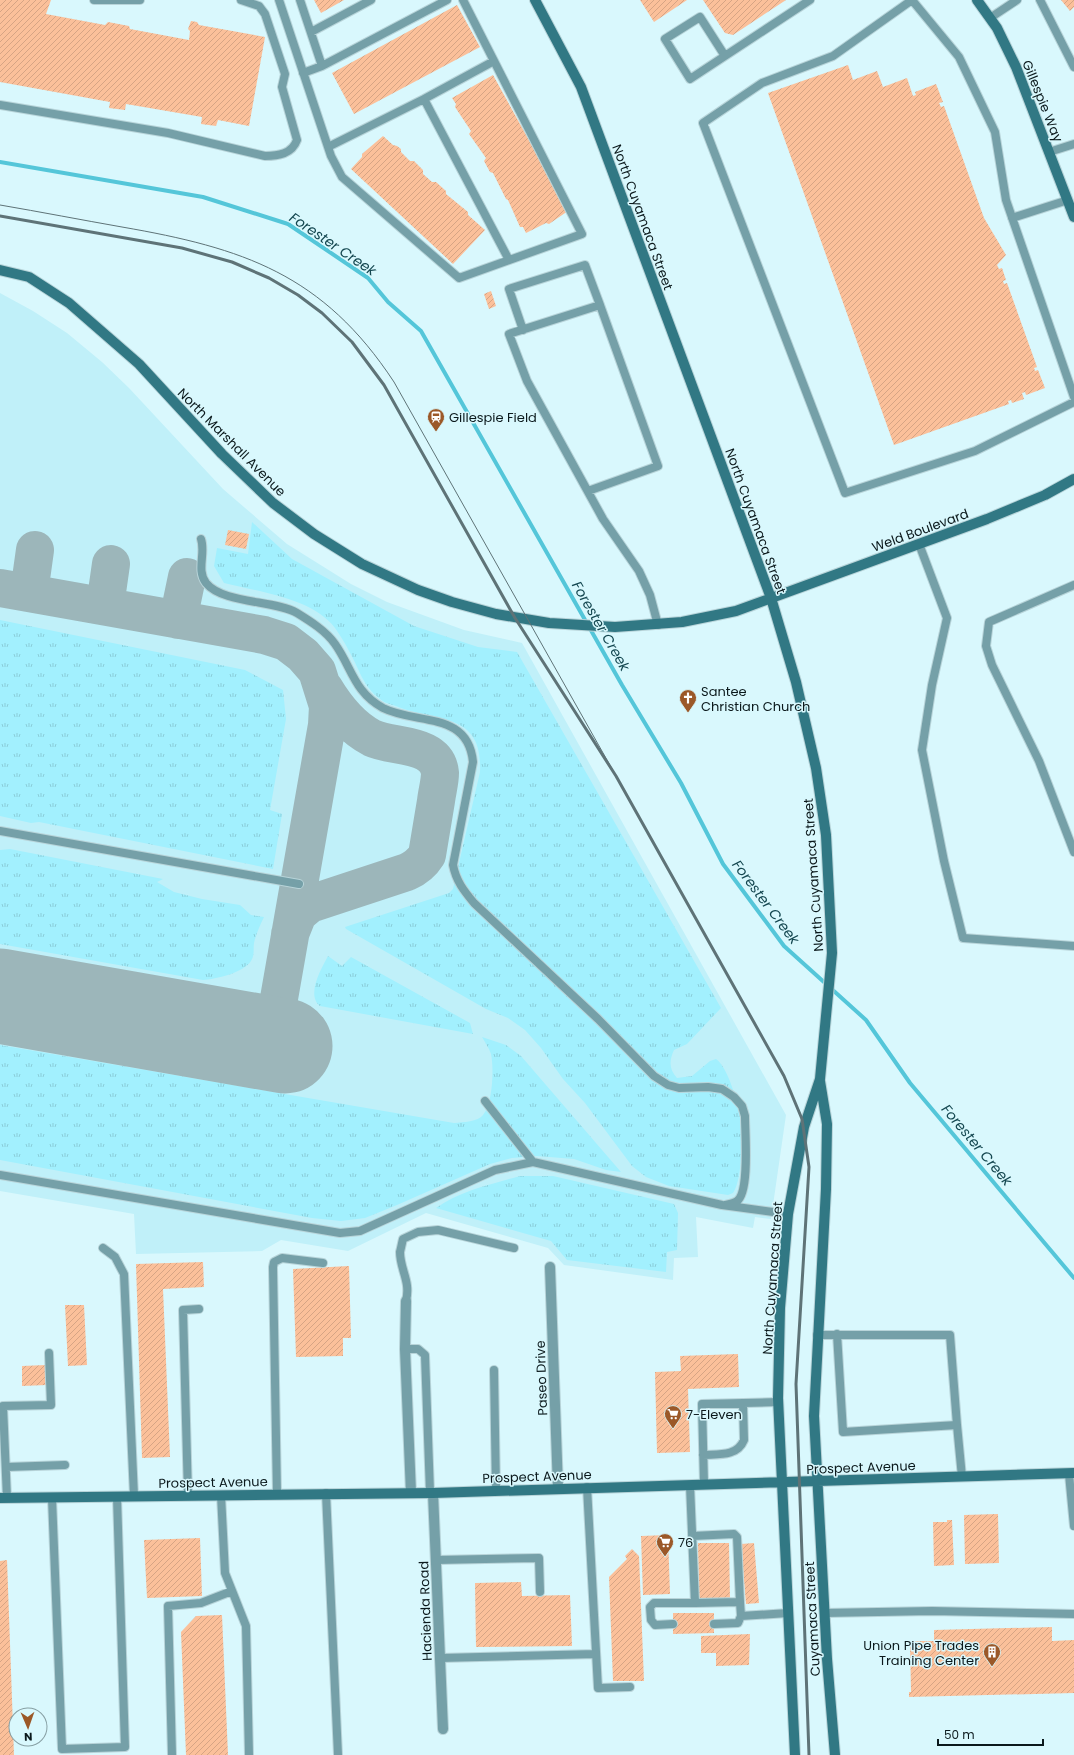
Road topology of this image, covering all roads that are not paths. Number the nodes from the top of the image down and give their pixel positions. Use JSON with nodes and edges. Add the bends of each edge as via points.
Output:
{"nodes":[{"id":1,"x":94,"y":0,"type":"edge"},
{"id":2,"x":140,"y":0,"type":"edge"},
{"id":3,"x":241,"y":0,"type":"edge"},
{"id":4,"x":279,"y":0,"type":"edge"},
{"id":5,"x":300,"y":0,"type":"edge"},
{"id":6,"x":371,"y":0,"type":"edge"},
{"id":7,"x":447,"y":0,"type":"edge"},
{"id":8,"x":463,"y":0,"type":"edge"},
{"id":9,"x":535,"y":0,"type":"edge"},
{"id":10,"x":810,"y":0,"type":"edge"},
{"id":11,"x":912,"y":0,"type":"edge"},
{"id":12,"x":977,"y":0,"type":"edge"},
{"id":13,"x":1017,"y":0,"type":"edge"},
{"id":14,"x":1040,"y":0,"type":"edge"},
{"id":15,"x":990,"y":18,"type":"junction"},
{"id":16,"x":311,"y":32,"type":"junction"},
{"id":17,"x":725,"y":56,"type":"junction"},
{"id":18,"x":494,"y":61,"type":"junction"},
{"id":19,"x":322,"y":66,"type":"junction"},
{"id":20,"x":1074,"y":67,"type":"edge"},
{"id":21,"x":303,"y":73,"type":"junction"},
{"id":22,"x":424,"y":99,"type":"junction"},
{"id":23,"x":0,"y":105,"type":"edge"},
{"id":24,"x":1074,"y":144,"type":"edge"},
{"id":25,"x":328,"y":147,"type":"junction"},
{"id":26,"x":1049,"y":152,"type":"junction"},
{"id":27,"x":1068,"y":200,"type":"junction"},
{"id":28,"x":1074,"y":216,"type":"edge"},
{"id":29,"x":1012,"y":218,"type":"junction"},
{"id":30,"x":509,"y":260,"type":"junction"},
{"id":31,"x":0,"y":270,"type":"edge"},
{"id":32,"x":600,"y":305,"type":"junction"},
{"id":33,"x":523,"y":330,"type":"junction"},
{"id":34,"x":1074,"y":397,"type":"edge"},
{"id":35,"x":1074,"y":402,"type":"edge"},
{"id":36,"x":1074,"y":479,"type":"edge"},
{"id":37,"x":588,"y":491,"type":"junction"},
{"id":38,"x":201,"y":539,"type":"dead end"},
{"id":39,"x":919,"y":544,"type":"junction"},
{"id":40,"x":1074,"y":585,"type":"edge"},
{"id":41,"x":771,"y":598,"type":"junction"},
{"id":42,"x":658,"y":625,"type":"junction"},
{"id":43,"x":0,"y":831,"type":"edge"},
{"id":44,"x":1074,"y":852,"type":"edge"},
{"id":45,"x":299,"y":884,"type":"dead end"},
{"id":46,"x":1074,"y":946,"type":"edge"},
{"id":47,"x":820,"y":1079,"type":"junction"},
{"id":48,"x":485,"y":1101,"type":"dead end"},
{"id":49,"x":533,"y":1162,"type":"junction"},
{"id":50,"x":0,"y":1175,"type":"edge"},
{"id":51,"x":725,"y":1205,"type":"junction"},
{"id":52,"x":788,"y":1214,"type":"junction"},
{"id":53,"x":103,"y":1248,"type":"dead end"},
{"id":54,"x":514,"y":1248,"type":"dead end"},
{"id":55,"x":323,"y":1263,"type":"dead end"},
{"id":56,"x":550,"y":1267,"type":"dead end"},
{"id":57,"x":406,"y":1301,"type":"joint"},
{"id":58,"x":199,"y":1309,"type":"dead end"},
{"id":59,"x":837,"y":1334,"type":"junction"},
{"id":60,"x":817,"y":1335,"type":"junction"},
{"id":61,"x":406,"y":1349,"type":"junction"},
{"id":62,"x":49,"y":1353,"type":"dead end"},
{"id":63,"x":494,"y":1370,"type":"dead end"},
{"id":64,"x":779,"y":1402,"type":"junction"},
{"id":65,"x":743,"y":1403,"type":"junction"},
{"id":66,"x":957,"y":1425,"type":"junction"},
{"id":67,"x":703,"y":1455,"type":"junction"},
{"id":68,"x":64,"y":1465,"type":"dead end"},
{"id":69,"x":6,"y":1467,"type":"junction"},
{"id":70,"x":1072,"y":1474,"type":"edge"},
{"id":71,"x":962,"y":1477,"type":"junction"},
{"id":72,"x":817,"y":1481,"type":"junction"},
{"id":73,"x":782,"y":1482,"type":"junction"},
{"id":74,"x":704,"y":1484,"type":"junction"},
{"id":75,"x":690,"y":1485,"type":"junction"},
{"id":76,"x":587,"y":1487,"type":"junction"},
{"id":77,"x":558,"y":1488,"type":"junction"},
{"id":78,"x":496,"y":1490,"type":"junction"},
{"id":79,"x":431,"y":1492,"type":"junction"},
{"id":80,"x":326,"y":1493,"type":"junction"},
{"id":81,"x":411,"y":1493,"type":"junction"},
{"id":82,"x":277,"y":1494,"type":"junction"},
{"id":83,"x":188,"y":1495,"type":"junction"},
{"id":84,"x":221,"y":1495,"type":"junction"},
{"id":85,"x":117,"y":1496,"type":"junction"},
{"id":86,"x":134,"y":1496,"type":"junction"},
{"id":87,"x":4,"y":1498,"type":"edge"},
{"id":88,"x":52,"y":1498,"type":"junction"},
{"id":89,"x":1074,"y":1526,"type":"edge"},
{"id":90,"x":692,"y":1536,"type":"junction"},
{"id":91,"x":729,"y":1556,"type":"dead end"},
{"id":92,"x":738,"y":1556,"type":"junction"},
{"id":93,"x":436,"y":1560,"type":"junction"},
{"id":94,"x":730,"y":1581,"type":"dead end"},
{"id":95,"x":738,"y":1581,"type":"junction"},
{"id":96,"x":232,"y":1591,"type":"junction"},
{"id":97,"x":540,"y":1592,"type":"dead end"},
{"id":98,"x":740,"y":1602,"type":"junction"},
{"id":99,"x":694,"y":1603,"type":"junction"},
{"id":100,"x":788,"y":1613,"type":"junction"},
{"id":101,"x":824,"y":1613,"type":"junction"},
{"id":102,"x":1074,"y":1614,"type":"edge"},
{"id":103,"x":741,"y":1616,"type":"junction"},
{"id":104,"x":673,"y":1624,"type":"dead end"},
{"id":105,"x":714,"y":1624,"type":"dead end"},
{"id":106,"x":596,"y":1654,"type":"junction"},
{"id":107,"x":440,"y":1658,"type":"junction"},
{"id":108,"x":630,"y":1688,"type":"dead end"},
{"id":109,"x":443,"y":1729,"type":"dead end"},
{"id":110,"x":172,"y":1755,"type":"edge"},
{"id":111,"x":249,"y":1755,"type":"edge"},
{"id":112,"x":338,"y":1755,"type":"edge"},
{"id":113,"x":795,"y":1755,"type":"edge"},
{"id":114,"x":835,"y":1755,"type":"edge"}],
"edges":[{"from":1,"to":2,"type":"lane"},
{"from":3,"to":23,"type":"lane","via":[[259,6],[265,14],[285,74],[282,87],[297,140],[288,151],[275,156],[265,156],[168,133]]},
{"from":4,"to":21,"type":"lane"},
{"from":5,"to":16,"type":"lane"},
{"from":6,"to":16,"type":"lane"},
{"from":7,"to":19,"type":"lane"},
{"from":8,"to":18,"type":"lane"},
{"from":9,"to":41,"type":"main road","name":"North Cuyamaca Street","via":[[581,87]]},
{"from":10,"to":17,"type":"lane"},
{"from":11,"to":29,"type":"lane","via":[[959,57],[994,132],[1006,200]]},
{"from":11,"to":35,"type":"lane","via":[[833,56],[762,83],[703,123],[845,493],[975,451]]},
{"from":12,"to":15,"type":"main road","name":"Gillespie Way"},
{"from":13,"to":15,"type":"lane"},
{"from":14,"to":20,"type":"lane"},
{"from":15,"to":26,"type":"main road","name":"Gillespie Way","via":[[1016,67]]},
{"from":16,"to":19,"type":"lane"},
{"from":17,"to":17,"type":"lane","via":[[690,79],[665,39],[700,17]]},
{"from":18,"to":22,"type":"lane"},
{"from":18,"to":30,"type":"lane","via":[[582,234]]},
{"from":19,"to":21,"type":"lane"},
{"from":21,"to":25,"type":"lane"},
{"from":22,"to":25,"type":"lane"},
{"from":22,"to":30,"type":"lane"},
{"from":24,"to":26,"type":"lane"},
{"from":25,"to":30,"type":"lane","via":[[342,177],[459,278]]},
{"from":26,"to":27,"type":"main road","name":"Gillespie Way"},
{"from":27,"to":28,"type":"main road","name":"Gillespie Way"},
{"from":27,"to":29,"type":"lane"},
{"from":29,"to":34,"type":"lane"},
{"from":31,"to":42,"type":"main road","name":"North Marshall Avenue","via":[[29,277],[69,303],[139,364],[222,454],[273,503],[327,544],[383,574],[432,595],[490,613],[541,622],[586,626]]},
{"from":32,"to":33,"type":"lane"},
{"from":32,"to":33,"type":"lane","via":[[585,265],[509,289]]},
{"from":32,"to":37,"type":"lane","via":[[658,466]]},
{"from":33,"to":37,"type":"lane","via":[[509,334],[525,377]]},
{"from":36,"to":39,"type":"main road","name":"Weld Boulevard","via":[[1016,508]]},
{"from":37,"to":42,"type":"lane","via":[[603,519],[639,572],[650,595]]},
{"from":38,"to":51,"type":"lane","via":[[204,547],[202,575],[207,584],[220,592],[296,612],[334,642],[354,682],[369,698],[383,708],[456,728],[467,740],[473,762],[453,865],[460,886],[474,903],[598,1019],[654,1076],[668,1085],[679,1088],[708,1087],[722,1090],[734,1097],[742,1106],[745,1116],[745,1181],[737,1202]]},
{"from":39,"to":41,"type":"main road","name":"Weld Boulevard"},
{"from":39,"to":46,"type":"lane","via":[[947,618],[932,685],[922,750],[944,861],[963,938]]},
{"from":40,"to":44,"type":"lane","via":[[988,622],[986,646],[992,665],[1039,761]]},
{"from":41,"to":42,"type":"main road","name":"North Marshall Avenue","via":[[736,611]]},
{"from":41,"to":47,"type":"main road","name":"North Cuyamaca Street","via":[[796,682],[816,768],[826,835],[832,954]]},
{"from":43,"to":45,"type":"lane"},
{"from":47,"to":52,"type":"main road","name":"North Cuyamaca Street","via":[[804,1127]]},
{"from":47,"to":60,"type":"main road","name":"North Cuyamaca Street","via":[[827,1124],[826,1188]]},
{"from":48,"to":49,"type":"lane"},
{"from":49,"to":50,"type":"lane","via":[[495,1170],[360,1231],[340,1233]]},
{"from":49,"to":51,"type":"lane"},
{"from":51,"to":52,"type":"lane"},
{"from":52,"to":64,"type":"main road","name":"North Cuyamaca Street","via":[[780,1308]]},
{"from":53,"to":86,"type":"lane","via":[[115,1257],[124,1274]]},
{"from":54,"to":57,"type":"lane","via":[[438,1230],[418,1232],[403,1239],[400,1253],[407,1278]]},
{"from":55,"to":82,"type":"lane","via":[[282,1258],[274,1262]]},
{"from":56,"to":77,"type":"street","name":"Paseo Drive"},
{"from":57,"to":61,"type":"street"},
{"from":58,"to":83,"type":"lane","via":[[182,1310]]},
{"from":59,"to":60,"type":"lane"},
{"from":59,"to":66,"type":"lane","via":[[950,1335]]},
{"from":59,"to":66,"type":"lane","via":[[843,1432]]},
{"from":60,"to":72,"type":"main road","name":"North Cuyamaca Street","via":[[814,1416]]},
{"from":61,"to":79,"type":"lane","via":[[418,1349],[425,1355]]},
{"from":61,"to":81,"type":"street"},
{"from":62,"to":69,"type":"lane","via":[[51,1405],[3,1406]]},
{"from":63,"to":78,"type":"lane"},
{"from":64,"to":65,"type":"lane"},
{"from":64,"to":73,"type":"main road","name":"North Cuyamaca Street"},
{"from":65,"to":67,"type":"lane","via":[[742,1445],[727,1454]]},
{"from":65,"to":67,"type":"lane","via":[[702,1404]]},
{"from":66,"to":71,"type":"lane"},
{"from":67,"to":74,"type":"lane"},
{"from":68,"to":69,"type":"lane"},
{"from":69,"to":87,"type":"lane"},
{"from":70,"to":71,"type":"main road","name":"Prospect Avenue"},
{"from":70,"to":89,"type":"lane"},
{"from":71,"to":72,"type":"main road","name":"Prospect Avenue"},
{"from":72,"to":73,"type":"main road","name":"Prospect Avenue"},
{"from":72,"to":101,"type":"main road","name":"Cuyamaca Street"},
{"from":73,"to":74,"type":"main road","name":"Prospect Avenue"},
{"from":73,"to":100,"type":"main road","name":"Cuyamaca Street"},
{"from":74,"to":75,"type":"main road","name":"Prospect Avenue"},
{"from":75,"to":76,"type":"main road","name":"Prospect Avenue"},
{"from":75,"to":90,"type":"lane"},
{"from":76,"to":77,"type":"main road","name":"Prospect Avenue"},
{"from":76,"to":106,"type":"lane"},
{"from":77,"to":78,"type":"main road","name":"Prospect Avenue"},
{"from":78,"to":79,"type":"main road","name":"Prospect Avenue"},
{"from":79,"to":81,"type":"main road","name":"Prospect Avenue"},
{"from":79,"to":93,"type":"street","name":"Hacienda Road"},
{"from":80,"to":81,"type":"main road","name":"Prospect Avenue"},
{"from":80,"to":82,"type":"main road","name":"Prospect Avenue"},
{"from":80,"to":112,"type":"lane"},
{"from":82,"to":84,"type":"main road","name":"Prospect Avenue"},
{"from":83,"to":84,"type":"main road","name":"Prospect Avenue"},
{"from":83,"to":86,"type":"main road","name":"Prospect Avenue"},
{"from":84,"to":96,"type":"lane","via":[[225,1573]]},
{"from":85,"to":86,"type":"main road","name":"Prospect Avenue"},
{"from":85,"to":88,"type":"main road","name":"Prospect Avenue"},
{"from":85,"to":88,"type":"lane","via":[[126,1746],[62,1749]]},
{"from":87,"to":88,"type":"main road","name":"Prospect Avenue"},
{"from":90,"to":92,"type":"lane","via":[[734,1534],[737,1537]]},
{"from":90,"to":99,"type":"lane","via":[[696,1582]]},
{"from":91,"to":92,"type":"lane"},
{"from":92,"to":95,"type":"lane"},
{"from":93,"to":97,"type":"lane","via":[[539,1558]]},
{"from":93,"to":107,"type":"street","name":"Hacienda Road"},
{"from":94,"to":95,"type":"lane"},
{"from":95,"to":98,"type":"lane"},
{"from":96,"to":110,"type":"lane","via":[[201,1603],[168,1606]]},
{"from":96,"to":111,"type":"lane","via":[[246,1626]]},
{"from":98,"to":99,"type":"lane"},
{"from":98,"to":103,"type":"lane"},
{"from":99,"to":104,"type":"lane","via":[[654,1603],[650,1608],[651,1620],[655,1625]]},
{"from":100,"to":103,"type":"lane"},
{"from":100,"to":113,"type":"main road","name":"Cuyamaca Street"},
{"from":101,"to":102,"type":"lane","via":[[932,1611]]},
{"from":101,"to":114,"type":"main road","name":"Cuyamaca Street"},
{"from":103,"to":105,"type":"lane","via":[[738,1623]]},
{"from":106,"to":107,"type":"lane"},
{"from":106,"to":108,"type":"lane","via":[[598,1688]]},
{"from":107,"to":109,"type":"street","name":"Hacienda Road"}]}
